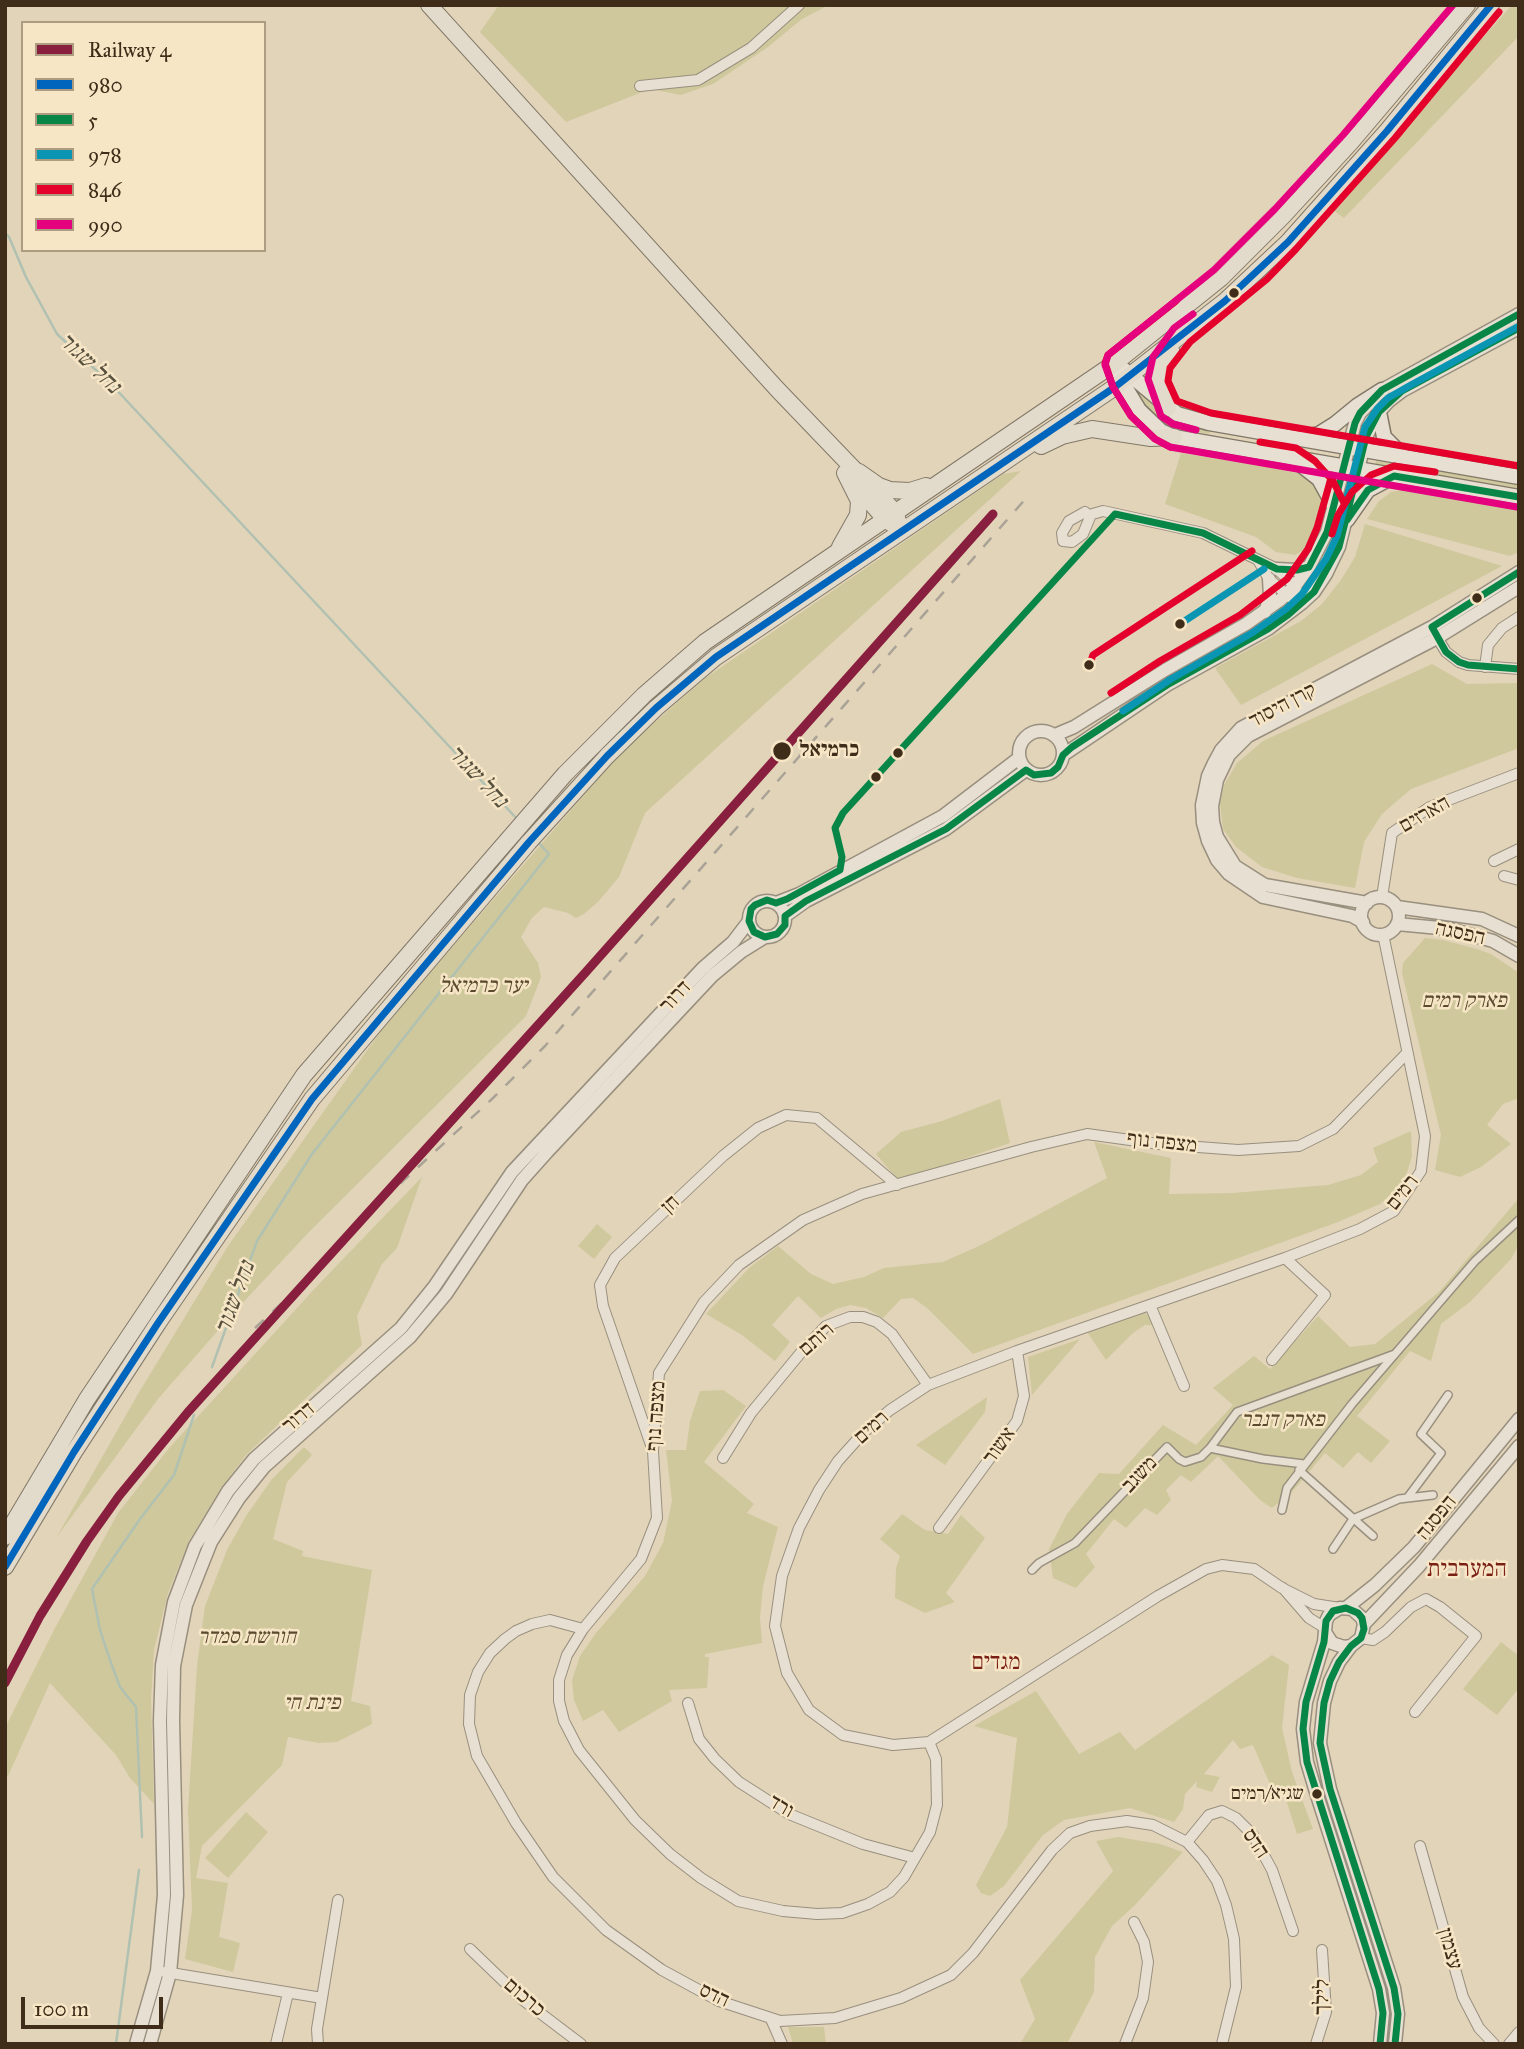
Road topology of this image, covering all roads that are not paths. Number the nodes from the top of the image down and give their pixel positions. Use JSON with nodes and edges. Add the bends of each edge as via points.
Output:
{"nodes":[{"id":1,"x":429,"y":5,"type":"edge"},
{"id":2,"x":799,"y":5,"type":"edge"},
{"id":3,"x":1467,"y":5,"type":"edge"},
{"id":4,"x":1491,"y":5,"type":"edge"},
{"id":5,"x":640,"y":86,"type":"dead end"},
{"id":6,"x":1519,"y":314,"type":"edge"},
{"id":7,"x":1519,"y":328,"type":"edge"},
{"id":8,"x":1182,"y":335,"type":"junction"},
{"id":9,"x":1115,"y":363,"type":"junction"},
{"id":10,"x":1127,"y":379,"type":"junction"},
{"id":11,"x":1382,"y":390,"type":"junction"},
{"id":12,"x":1168,"y":408,"type":"junction"},
{"id":13,"x":1379,"y":412,"type":"junction"},
{"id":14,"x":1174,"y":437,"type":"junction"},
{"id":15,"x":1299,"y":438,"type":"junction"},
{"id":16,"x":1356,"y":449,"type":"junction"},
{"id":17,"x":1292,"y":458,"type":"junction"},
{"id":18,"x":1405,"y":458,"type":"junction"},
{"id":19,"x":997,"y":466,"type":"junction"},
{"id":20,"x":1351,"y":468,"type":"junction"},
{"id":21,"x":852,"y":473,"type":"junction"},
{"id":22,"x":1394,"y":476,"type":"junction"},
{"id":23,"x":1519,"y":477,"type":"edge"},
{"id":24,"x":948,"y":478,"type":"junction"},
{"id":25,"x":1519,"y":497,"type":"edge"},
{"id":26,"x":1335,"y":508,"type":"junction"},
{"id":27,"x":1089,"y":515,"type":"dead end"},
{"id":28,"x":890,"y":516,"type":"junction"},
{"id":29,"x":1347,"y":520,"type":"junction"},
{"id":30,"x":901,"y":530,"type":"junction"},
{"id":31,"x":835,"y":553,"type":"junction"},
{"id":32,"x":1309,"y":567,"type":"junction"},
{"id":33,"x":1519,"y":572,"type":"edge"},
{"id":34,"x":1273,"y":574,"type":"junction"},
{"id":35,"x":1519,"y":587,"type":"edge"},
{"id":36,"x":1291,"y":590,"type":"junction"},
{"id":37,"x":1302,"y":603,"type":"junction"},
{"id":38,"x":1265,"y":612,"type":"junction"},
{"id":39,"x":1519,"y":617,"type":"edge"},
{"id":40,"x":1435,"y":633,"type":"junction"},
{"id":41,"x":1485,"y":667,"type":"junction"},
{"id":42,"x":1519,"y":669,"type":"edge"},
{"id":43,"x":1120,"y":708,"type":"junction"},
{"id":44,"x":1055,"y":735,"type":"junction"},
{"id":45,"x":1063,"y":755,"type":"junction"},
{"id":46,"x":1019,"y":758,"type":"junction"},
{"id":47,"x":1026,"y":770,"type":"junction"},
{"id":48,"x":1519,"y":773,"type":"edge"},
{"id":49,"x":1519,"y":849,"type":"edge"},
{"id":50,"x":1494,"y":861,"type":"dead end"},
{"id":51,"x":1504,"y":876,"type":"dead end"},
{"id":52,"x":1519,"y":880,"type":"edge"},
{"id":53,"x":1381,"y":897,"type":"junction"},
{"id":54,"x":776,"y":903,"type":"junction"},
{"id":55,"x":1367,"y":903,"type":"junction"},
{"id":56,"x":1397,"y":907,"type":"junction"},
{"id":57,"x":785,"y":916,"type":"junction"},
{"id":58,"x":749,"y":921,"type":"junction"},
{"id":59,"x":1363,"y":922,"type":"junction"},
{"id":60,"x":1397,"y":924,"type":"junction"},
{"id":61,"x":1383,"y":934,"type":"junction"},
{"id":62,"x":1519,"y":936,"type":"edge"},
{"id":63,"x":765,"y":937,"type":"junction"},
{"id":64,"x":1517,"y":951,"type":"edge"},
{"id":65,"x":1407,"y":1053,"type":"junction"},
{"id":66,"x":897,"y":1185,"type":"junction"},
{"id":67,"x":1519,"y":1220,"type":"edge"},
{"id":68,"x":1285,"y":1258,"type":"junction"},
{"id":69,"x":1150,"y":1305,"type":"junction"},
{"id":70,"x":1017,"y":1351,"type":"junction"},
{"id":71,"x":1396,"y":1354,"type":"junction"},
{"id":72,"x":1272,"y":1360,"type":"dead end"},
{"id":73,"x":928,"y":1385,"type":"junction"},
{"id":74,"x":1184,"y":1386,"type":"dead end"},
{"id":75,"x":1448,"y":1395,"type":"dead end"},
{"id":76,"x":1519,"y":1419,"type":"edge"},
{"id":77,"x":1519,"y":1446,"type":"edge"},
{"id":78,"x":1210,"y":1448,"type":"junction"},
{"id":79,"x":653,"y":1451,"type":"junction"},
{"id":80,"x":723,"y":1458,"type":"dead end"},
{"id":81,"x":1301,"y":1467,"type":"junction"},
{"id":82,"x":1433,"y":1495,"type":"dead end"},
{"id":83,"x":1408,"y":1497,"type":"junction"},
{"id":84,"x":1282,"y":1510,"type":"dead end"},
{"id":85,"x":1353,"y":1519,"type":"junction"},
{"id":86,"x":939,"y":1528,"type":"dead end"},
{"id":87,"x":1373,"y":1536,"type":"dead end"},
{"id":88,"x":5,"y":1538,"type":"edge"},
{"id":89,"x":1333,"y":1549,"type":"dead end"},
{"id":90,"x":5,"y":1567,"type":"edge"},
{"id":91,"x":1032,"y":1570,"type":"dead end"},
{"id":92,"x":1282,"y":1588,"type":"junction"},
{"id":93,"x":1343,"y":1608,"type":"junction"},
{"id":94,"x":1364,"y":1624,"type":"junction"},
{"id":95,"x":583,"y":1629,"type":"junction"},
{"id":96,"x":1325,"y":1630,"type":"junction"},
{"id":97,"x":1356,"y":1642,"type":"junction"},
{"id":98,"x":688,"y":1703,"type":"dead end"},
{"id":99,"x":1415,"y":1713,"type":"dead end"},
{"id":100,"x":929,"y":1742,"type":"junction"},
{"id":101,"x":1187,"y":1842,"type":"junction"},
{"id":102,"x":1420,"y":1846,"type":"dead end"},
{"id":103,"x":915,"y":1858,"type":"junction"},
{"id":104,"x":338,"y":1900,"type":"dead end"},
{"id":105,"x":1134,"y":1922,"type":"dead end"},
{"id":106,"x":1293,"y":1931,"type":"dead end"},
{"id":107,"x":470,"y":1949,"type":"dead end"},
{"id":108,"x":1322,"y":1950,"type":"dead end"},
{"id":109,"x":163,"y":1972,"type":"junction"},
{"id":110,"x":288,"y":1993,"type":"junction"},
{"id":111,"x":322,"y":1998,"type":"junction"},
{"id":112,"x":771,"y":2019,"type":"junction"},
{"id":113,"x":1519,"y":2032,"type":"edge"},
{"id":114,"x":136,"y":2044,"type":"edge"},
{"id":115,"x":150,"y":2044,"type":"edge"},
{"id":116,"x":276,"y":2044,"type":"edge"},
{"id":117,"x":318,"y":2044,"type":"edge"},
{"id":118,"x":581,"y":2044,"type":"edge"},
{"id":119,"x":782,"y":2044,"type":"edge"},
{"id":120,"x":1125,"y":2044,"type":"edge"},
{"id":121,"x":1223,"y":2044,"type":"edge"},
{"id":122,"x":1317,"y":2044,"type":"edge"},
{"id":123,"x":1380,"y":2044,"type":"edge"},
{"id":124,"x":1395,"y":2044,"type":"edge"},
{"id":125,"x":1494,"y":2044,"type":"edge"},
{"id":126,"x":1509,"y":2044,"type":"edge"}],
"edges":[{"from":1,"to":21,"type":"main road"},
{"from":2,"to":5,"type":"street","via":[[751,48],[698,80]]},
{"from":3,"to":9,"type":"main road","via":[[1283,216],[1221,278]]},
{"from":4,"to":8,"type":"main road","via":[[1289,242]]},
{"from":6,"to":11,"type":"street"},
{"from":7,"to":13,"type":"street","via":[[1402,391]]},
{"from":8,"to":10,"type":"main road"},
{"from":8,"to":12,"type":"main road","via":[[1158,371],[1159,389]]},
{"from":9,"to":10,"type":"main road"},
{"from":9,"to":24,"type":"main road"},
{"from":10,"to":12,"type":"main road"},
{"from":10,"to":14,"type":"main road","via":[[1149,421]]},
{"from":10,"to":19,"type":"main road"},
{"from":11,"to":15,"type":"main road","via":[[1319,434]]},
{"from":11,"to":16,"type":"street","via":[[1360,413]]},
{"from":12,"to":15,"type":"main road","via":[[1209,423]]},
{"from":13,"to":16,"type":"street"},
{"from":13,"to":18,"type":"main road","via":[[1384,437]]},
{"from":14,"to":17,"type":"main road"},
{"from":14,"to":19,"type":"main road","via":[[1078,431]]},
{"from":15,"to":16,"type":"main road"},
{"from":16,"to":18,"type":"main road"},
{"from":16,"to":20,"type":"street"},
{"from":17,"to":20,"type":"main road"},
{"from":17,"to":26,"type":"main road","via":[[1319,479]]},
{"from":18,"to":23,"type":"main road"},
{"from":19,"to":30,"type":"main road"},
{"from":20,"to":22,"type":"main road"},
{"from":20,"to":26,"type":"street"},
{"from":20,"to":29,"type":"street"},
{"from":21,"to":24,"type":"main road","via":[[902,492]]},
{"from":21,"to":28,"type":"main road"},
{"from":21,"to":31,"type":"main road","via":[[858,515]]},
{"from":22,"to":25,"type":"main road"},
{"from":22,"to":29,"type":"main road","via":[[1368,490]]},
{"from":24,"to":28,"type":"main road"},
{"from":26,"to":32,"type":"street"},
{"from":27,"to":34,"type":"street","via":[[1103,511],[1192,530],[1258,560]]},
{"from":28,"to":30,"type":"main road"},
{"from":28,"to":31,"type":"main road"},
{"from":29,"to":37,"type":"street","via":[[1326,574]]},
{"from":30,"to":90,"type":"main road","via":[[716,657],[630,733],[533,837],[312,1099],[158,1323]]},
{"from":31,"to":88,"type":"main road","via":[[705,642],[594,744],[304,1075],[87,1399]]},
{"from":32,"to":34,"type":"street"},
{"from":32,"to":36,"type":"street"},
{"from":33,"to":40,"type":"street","name":"קרן היסוד"},
{"from":34,"to":36,"type":"street"},
{"from":34,"to":38,"type":"street"},
{"from":35,"to":40,"type":"street","name":"קרן היסוד"},
{"from":36,"to":37,"type":"street","via":[[1293,600]]},
{"from":36,"to":38,"type":"street"},
{"from":37,"to":43,"type":"street","via":[[1268,629]]},
{"from":38,"to":43,"type":"street","via":[[1165,670]]},
{"from":39,"to":41,"type":"street","via":[[1488,645]]},
{"from":40,"to":41,"type":"street","via":[[1452,657]]},
{"from":40,"to":55,"type":"street","name":"קרן היסוד","via":[[1248,736],[1229,755],[1217,779],[1213,822],[1235,866],[1265,885]]},
{"from":40,"to":59,"type":"street","name":"קרן היסוד","via":[[1241,728],[1221,750],[1208,776],[1203,823],[1217,860],[1229,874],[1263,897]]},
{"from":41,"to":42,"type":"street"},
{"from":43,"to":44,"type":"street"},
{"from":43,"to":45,"type":"street"},
{"from":44,"to":45,"type":"street"},
{"from":44,"to":46,"type":"street","via":[[1030,733],[1019,747]]},
{"from":45,"to":47,"type":"street","via":[[1051,773],[1034,775]]},
{"from":46,"to":47,"type":"street"},
{"from":46,"to":54,"type":"street","via":[[943,816]]},
{"from":47,"to":57,"type":"street","via":[[946,829]]},
{"from":48,"to":53,"type":"street","name":"הארזים","via":[[1430,807],[1392,833]]},
{"from":49,"to":50,"type":"street"},
{"from":51,"to":52,"type":"street"},
{"from":53,"to":55,"type":"street"},
{"from":53,"to":56,"type":"street"},
{"from":54,"to":57,"type":"street"},
{"from":54,"to":58,"type":"street","via":[[767,900],[755,905]]},
{"from":55,"to":59,"type":"street"},
{"from":56,"to":60,"type":"street"},
{"from":56,"to":62,"type":"street","name":"הפסגה","via":[[1482,919]]},
{"from":57,"to":63,"type":"street","via":[[781,930]]},
{"from":58,"to":63,"type":"street","via":[[754,932]]},
{"from":58,"to":109,"type":"street","name":"דרור","via":[[512,1172],[401,1328],[254,1459],[228,1491],[195,1546],[174,1602],[162,1665]]},
{"from":59,"to":61,"type":"street","via":[[1372,933]]},
{"from":60,"to":61,"type":"street"},
{"from":60,"to":64,"type":"street","name":"הפסגה","via":[[1450,929]]},
{"from":61,"to":65,"type":"street","name":"רמים"},
{"from":63,"to":109,"type":"street","name":"דרור","via":[[712,976],[547,1152],[522,1180],[446,1294],[410,1336],[272,1458],[211,1542],[186,1605],[174,1667],[177,1895]]},
{"from":65,"to":66,"type":"street","name":"מצפה נוף","via":[[1333,1129],[1299,1146],[1238,1150],[1087,1134]]},
{"from":65,"to":68,"type":"street","name":"רמים","via":[[1425,1136],[1421,1171],[1394,1211]]},
{"from":66,"to":79,"type":"street","name":"מצפה נוף","via":[[862,1194],[803,1220],[739,1265],[704,1302],[659,1373]]},
{"from":66,"to":79,"type":"street","name":"חן","via":[[817,1118],[786,1115],[758,1128],[723,1156],[615,1258],[600,1285],[603,1306]]},
{"from":67,"to":71,"type":"street","via":[[1475,1261]]},
{"from":68,"to":69,"type":"street","name":"רמים"},
{"from":68,"to":72,"type":"street","via":[[1325,1295]]},
{"from":69,"to":70,"type":"street","name":"רמים"},
{"from":69,"to":74,"type":"street"},
{"from":70,"to":73,"type":"street","name":"רמים"},
{"from":70,"to":86,"type":"street","name":"אשור","via":[[1024,1396],[1017,1421]]},
{"from":71,"to":78,"type":"street","via":[[1237,1412]]},
{"from":71,"to":81,"type":"street"},
{"from":73,"to":80,"type":"street","name":"רותם","via":[[892,1334],[877,1322],[850,1317],[826,1326],[803,1350],[751,1413]]},
{"from":73,"to":100,"type":"street","name":"רמים","via":[[864,1432],[819,1490],[783,1573],[775,1626],[787,1673],[809,1710],[843,1735],[893,1745]]},
{"from":75,"to":83,"type":"street","via":[[1421,1434],[1441,1453]]},
{"from":76,"to":93,"type":"street","name":"הפסגה","via":[[1414,1547]]},
{"from":77,"to":94,"type":"street","name":"הפסגה"},
{"from":78,"to":81,"type":"street"},
{"from":78,"to":91,"type":"street","name":"משגב","via":[[1185,1462],[1167,1447],[1075,1543]]},
{"from":79,"to":95,"type":"street","name":"מצפה נוף","via":[[657,1518],[641,1559]]},
{"from":81,"to":84,"type":"street","via":[[1287,1488]]},
{"from":81,"to":85,"type":"street"},
{"from":82,"to":83,"type":"street"},
{"from":83,"to":85,"type":"street"},
{"from":85,"to":87,"type":"street"},
{"from":85,"to":89,"type":"street"},
{"from":92,"to":93,"type":"street","name":"רמים","via":[[1314,1604]]},
{"from":92,"to":96,"type":"street","name":"רמים"},
{"from":92,"to":100,"type":"street","name":"רמים","via":[[1254,1569],[1222,1565],[1206,1569]]},
{"from":93,"to":94,"type":"street","via":[[1358,1613]]},
{"from":93,"to":96,"type":"street","via":[[1329,1615]]},
{"from":94,"to":97,"type":"street"},
{"from":95,"to":103,"type":"street","name":"מצפה נוף","via":[[559,1680],[564,1721],[579,1750],[635,1820],[701,1878],[749,1903],[783,1911],[842,1913],[890,1892]]},
{"from":95,"to":112,"type":"street","name":"הדס","via":[[550,1620],[532,1624],[490,1653],[470,1695],[469,1724],[477,1756],[553,1877],[606,1930],[662,1970],[719,2001]]},
{"from":96,"to":97,"type":"street","via":[[1338,1646]]},
{"from":96,"to":123,"type":"street","via":[[1306,1702],[1307,1762],[1379,1989],[1383,2013]]},
{"from":97,"to":99,"type":"street","via":[[1373,1640],[1426,1599],[1476,1636]]},
{"from":97,"to":124,"type":"street","via":[[1329,1681],[1321,1752],[1394,1988],[1398,2014]]},
{"from":98,"to":103,"type":"street","name":"ורד","via":[[699,1739],[739,1782],[789,1814],[863,1844]]},
{"from":100,"to":103,"type":"street","name":"מצפה נוף","via":[[936,1759],[937,1805],[930,1832]]},
{"from":101,"to":106,"type":"street","name":"הדס","via":[[1209,1815],[1222,1811],[1236,1818],[1253,1835],[1272,1870]]},
{"from":101,"to":112,"type":"street","name":"הדס","via":[[1153,1825],[1127,1821],[1070,1833],[951,1975],[901,1998],[835,2018]]},
{"from":101,"to":121,"type":"street","name":"הדס","via":[[1217,1881],[1234,1939],[1236,1987]]},
{"from":102,"to":125,"type":"street","name":"עצמון","via":[[1463,1997],[1479,2028]]},
{"from":104,"to":111,"type":"street"},
{"from":105,"to":120,"type":"street","via":[[1148,1962],[1143,1998]]},
{"from":107,"to":118,"type":"street","name":"כרכום","via":[[523,2000]]},
{"from":108,"to":122,"type":"street","name":"לילך","via":[[1326,2012]]},
{"from":109,"to":110,"type":"street"},
{"from":109,"to":114,"type":"street","name":"דרור"},
{"from":109,"to":115,"type":"street","name":"דרור"},
{"from":110,"to":111,"type":"street"},
{"from":110,"to":116,"type":"street"},
{"from":111,"to":117,"type":"street"},
{"from":112,"to":119,"type":"street"},
{"from":113,"to":126,"type":"street"}]}
